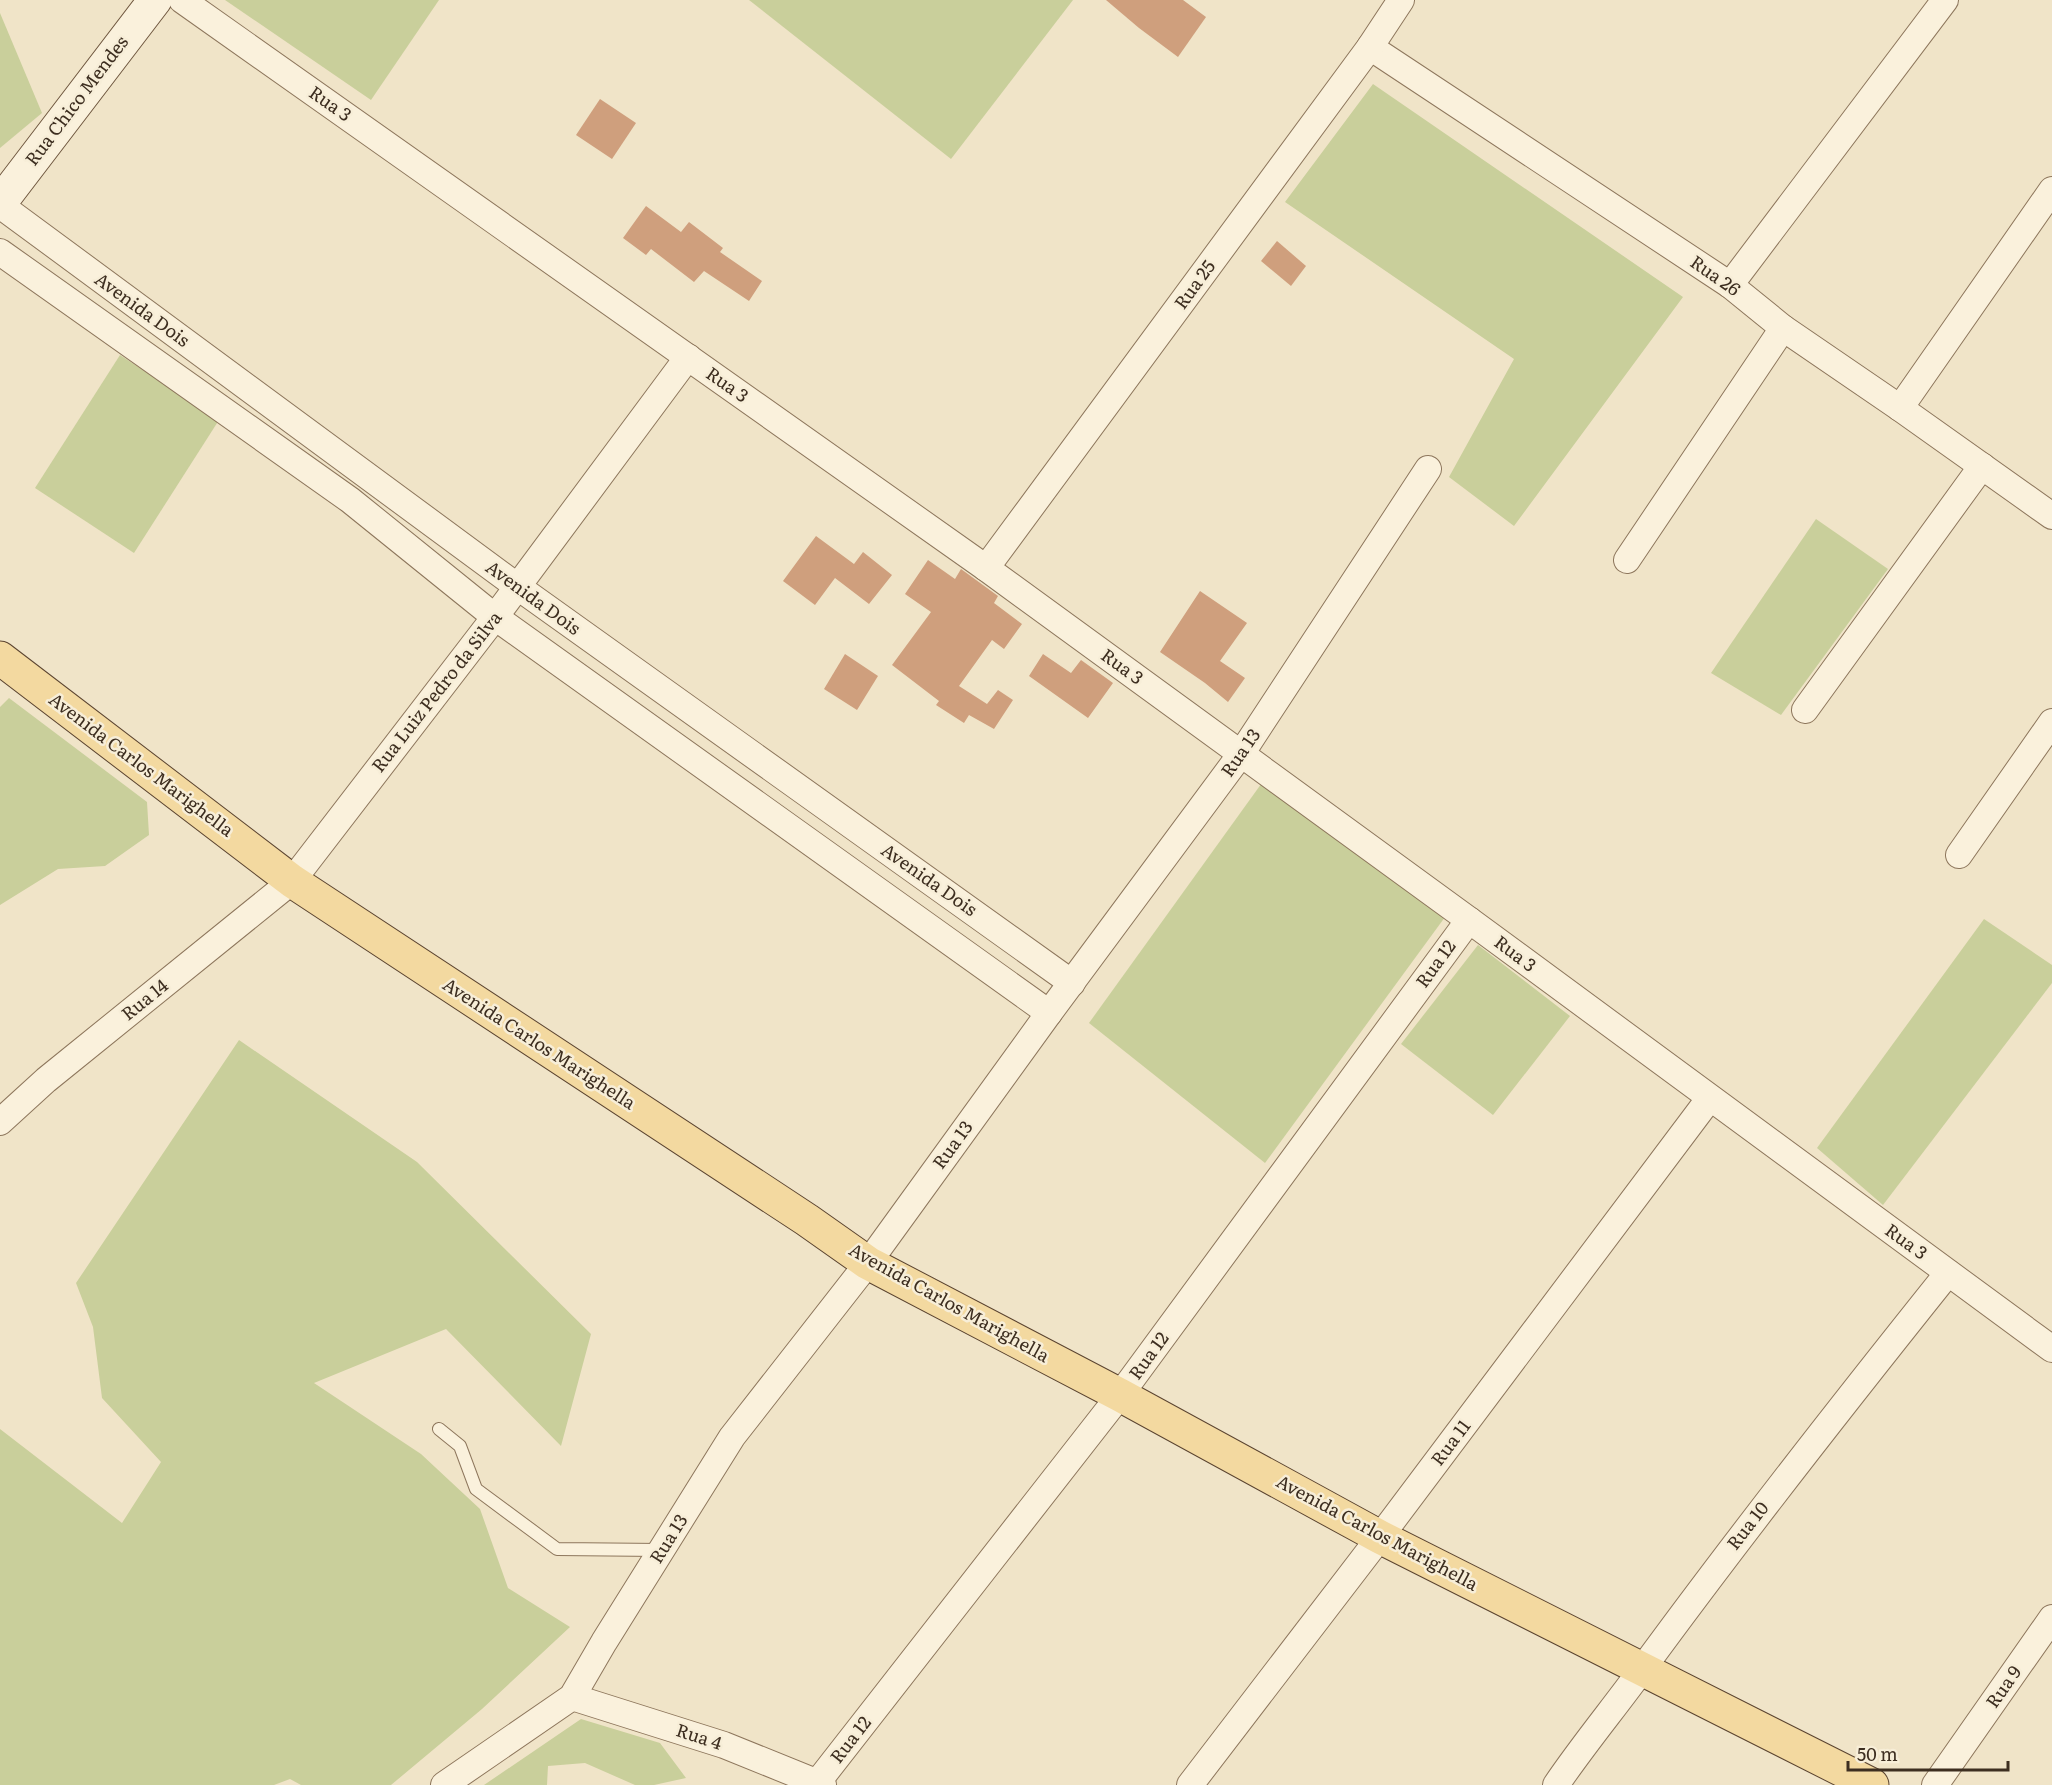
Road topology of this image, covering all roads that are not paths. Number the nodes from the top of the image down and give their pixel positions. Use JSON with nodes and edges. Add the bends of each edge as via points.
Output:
{"nodes":[{"id":1,"x":154,"y":0,"type":"edge"},
{"id":2,"x":182,"y":0,"type":"edge"},
{"id":3,"x":1401,"y":0,"type":"edge"},
{"id":4,"x":1945,"y":0,"type":"edge"},
{"id":5,"x":1370,"y":47,"type":"junction"},
{"id":6,"x":2052,"y":190,"type":"edge"},
{"id":7,"x":0,"y":204,"type":"edge"},
{"id":8,"x":0,"y":252,"type":"edge"},
{"id":9,"x":1730,"y":285,"type":"junction"},
{"id":10,"x":1783,"y":328,"type":"junction"},
{"id":11,"x":688,"y":357,"type":"junction"},
{"id":12,"x":1900,"y":408,"type":"junction"},
{"id":13,"x":1982,"y":466,"type":"junction"},
{"id":14,"x":1428,"y":469,"type":"dead end"},
{"id":15,"x":2052,"y":516,"type":"edge"},
{"id":16,"x":1627,"y":560,"type":"dead end"},
{"id":17,"x":986,"y":568,"type":"junction"},
{"id":18,"x":518,"y":587,"type":"junction"},
{"id":19,"x":495,"y":617,"type":"junction"},
{"id":20,"x":0,"y":658,"type":"edge"},
{"id":21,"x":1805,"y":710,"type":"dead end"},
{"id":22,"x":2052,"y":722,"type":"edge"},
{"id":23,"x":1241,"y":754,"type":"junction"},
{"id":24,"x":1959,"y":855,"type":"dead end"},
{"id":25,"x":292,"y":881,"type":"junction"},
{"id":26,"x":1469,"y":920,"type":"junction"},
{"id":27,"x":1072,"y":982,"type":"junction"},
{"id":28,"x":1049,"y":1013,"type":"junction"},
{"id":29,"x":1710,"y":1099,"type":"junction"},
{"id":30,"x":0,"y":1122,"type":"edge"},
{"id":31,"x":868,"y":1263,"type":"junction"},
{"id":32,"x":1948,"y":1273,"type":"junction"},
{"id":33,"x":2052,"y":1349,"type":"edge"},
{"id":34,"x":1120,"y":1395,"type":"junction"},
{"id":35,"x":440,"y":1429,"type":"dead end"},
{"id":36,"x":1380,"y":1537,"type":"junction"},
{"id":37,"x":662,"y":1550,"type":"junction"},
{"id":38,"x":2052,"y":1618,"type":"edge"},
{"id":39,"x":1641,"y":1670,"type":"junction"},
{"id":40,"x":572,"y":1698,"type":"junction"},
{"id":41,"x":820,"y":1784,"type":"edge"},
{"id":42,"x":444,"y":1785,"type":"edge"},
{"id":43,"x":1190,"y":1785,"type":"edge"},
{"id":44,"x":1556,"y":1785,"type":"edge"},
{"id":45,"x":1872,"y":1785,"type":"edge"},
{"id":46,"x":1935,"y":1785,"type":"edge"}],
"edges":[{"from":1,"to":7,"type":"main road","name":"Rua Chico Mendes"},
{"from":2,"to":11,"type":"street","name":"Rua 3"},
{"from":3,"to":5,"type":"street","name":"Rua 25"},
{"from":4,"to":9,"type":"street"},
{"from":5,"to":9,"type":"street","name":"Rua 26"},
{"from":5,"to":17,"type":"street","name":"Rua 25"},
{"from":6,"to":12,"type":"street"},
{"from":7,"to":18,"type":"street","name":"Avenida Dois"},
{"from":8,"to":19,"type":"street","name":"Avenida Dois","via":[[350,500]]},
{"from":9,"to":10,"type":"street","name":"Rua 26"},
{"from":10,"to":12,"type":"street","name":"Rua 26"},
{"from":10,"to":16,"type":"street"},
{"from":11,"to":17,"type":"street","name":"Rua 3"},
{"from":11,"to":18,"type":"street","name":"Rua Luiz Pedro da Silva"},
{"from":12,"to":13,"type":"street","name":"Rua 26"},
{"from":13,"to":15,"type":"street","name":"Rua 26"},
{"from":13,"to":21,"type":"street"},
{"from":14,"to":23,"type":"street","name":"Rua 13"},
{"from":17,"to":23,"type":"street","name":"Rua 3"},
{"from":18,"to":19,"type":"street","name":"Rua Luiz Pedro da Silva"},
{"from":18,"to":27,"type":"street","name":"Avenida Dois"},
{"from":19,"to":25,"type":"street","name":"Rua Luiz Pedro da Silva"},
{"from":19,"to":28,"type":"street","name":"Avenida Dois"},
{"from":20,"to":25,"type":"main road","name":"Avenida Carlos Marighella"},
{"from":22,"to":24,"type":"street"},
{"from":23,"to":26,"type":"street","name":"Rua 3"},
{"from":23,"to":27,"type":"street","name":"Rua 13"},
{"from":25,"to":30,"type":"street","name":"Rua 14","via":[[46,1080]]},
{"from":25,"to":31,"type":"main road","name":"Avenida Carlos Marighella"},
{"from":26,"to":29,"type":"street","name":"Rua 3"},
{"from":26,"to":34,"type":"street","name":"Rua 12"},
{"from":27,"to":28,"type":"street","name":"Rua 13"},
{"from":28,"to":31,"type":"street","name":"Rua 13"},
{"from":29,"to":32,"type":"street","name":"Rua 3"},
{"from":29,"to":36,"type":"street","name":"Rua 11"},
{"from":31,"to":34,"type":"main road","name":"Avenida Carlos Marighella"},
{"from":31,"to":37,"type":"street","name":"Rua 13","via":[[732,1437]]},
{"from":32,"to":33,"type":"street","name":"Rua 3"},
{"from":32,"to":39,"type":"street","name":"Rua 10","via":[[1773,1494]]},
{"from":34,"to":36,"type":"main road","name":"Avenida Carlos Marighella"},
{"from":34,"to":41,"type":"street","name":"Rua 12"},
{"from":35,"to":37,"type":"lane","via":[[460,1446],[476,1489],[557,1549]]},
{"from":36,"to":39,"type":"main road","name":"Avenida Carlos Marighella"},
{"from":36,"to":43,"type":"street","name":"Rua 11"},
{"from":37,"to":40,"type":"street","name":"Rua 13"},
{"from":38,"to":46,"type":"street","name":"Rua 9"},
{"from":39,"to":44,"type":"street","name":"Rua 10"},
{"from":39,"to":45,"type":"main road","name":"Avenida Carlos Marighella"},
{"from":40,"to":41,"type":"street","name":"Rua 4","via":[[724,1745]]},
{"from":40,"to":42,"type":"street","name":"Rua 13"}]}
